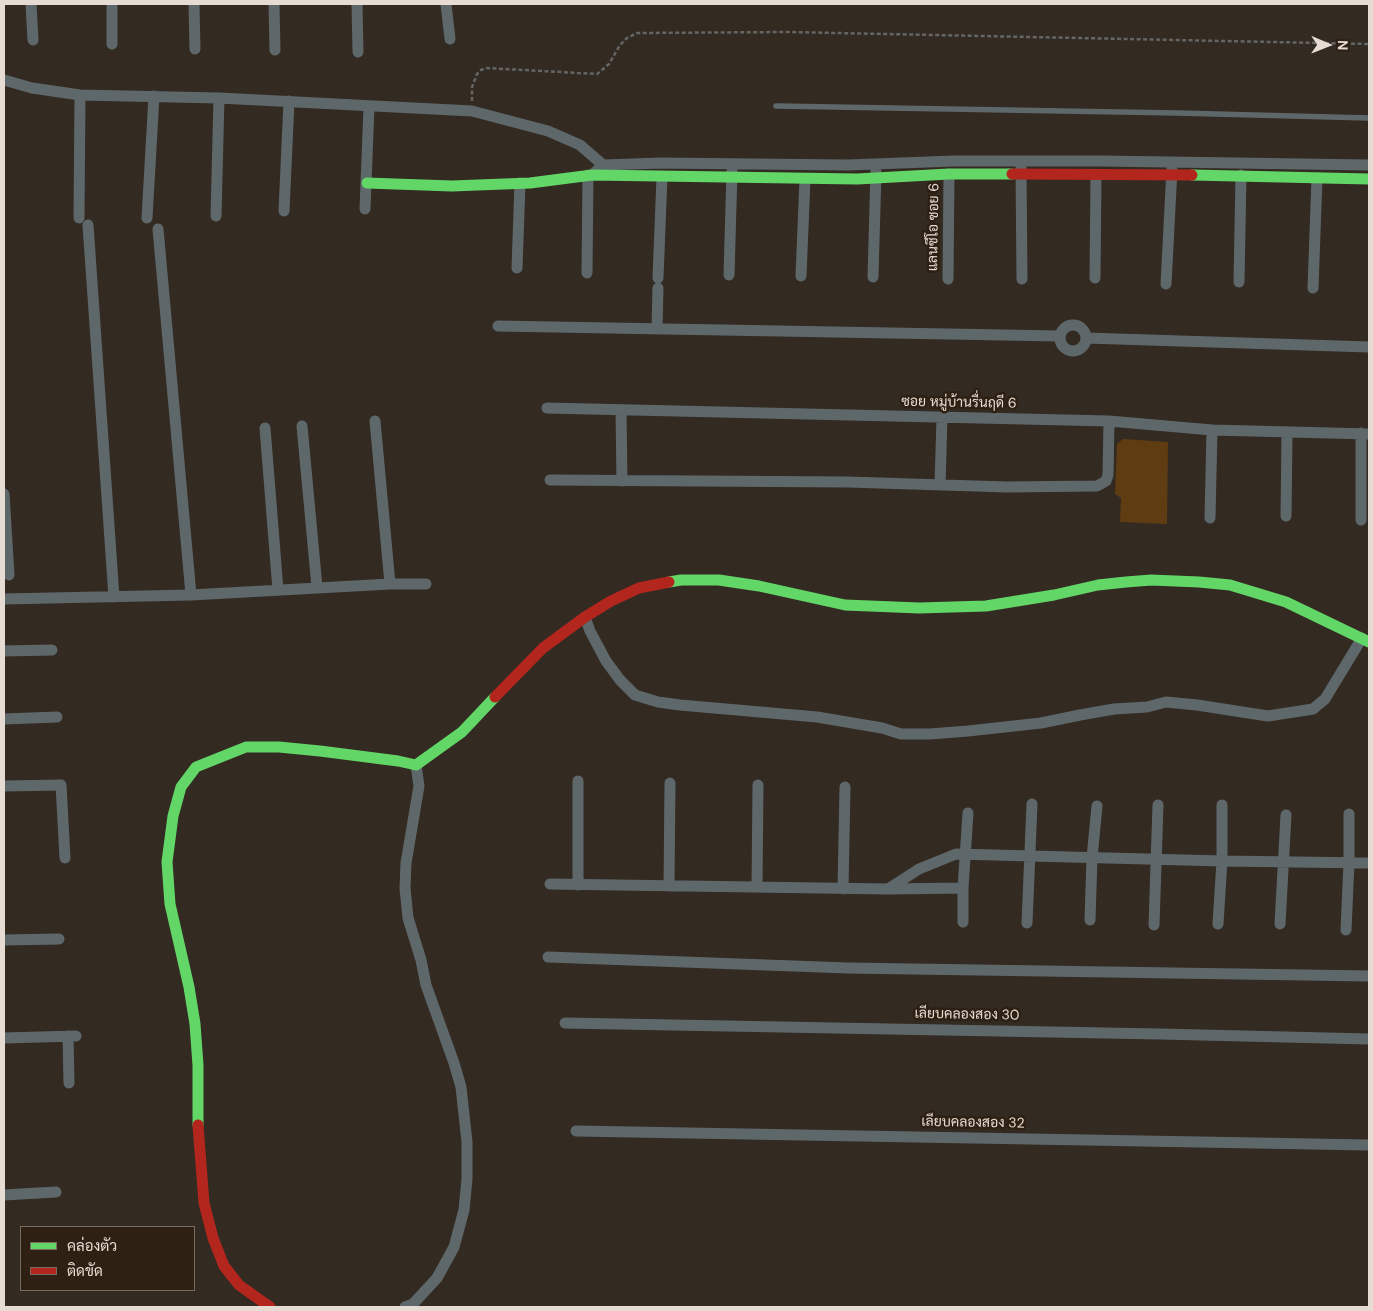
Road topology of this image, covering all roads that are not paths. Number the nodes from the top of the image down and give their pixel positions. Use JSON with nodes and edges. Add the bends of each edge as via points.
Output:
{"nodes":[{"id":1,"x":31,"y":4,"type":"edge"},
{"id":2,"x":112,"y":4,"type":"edge"},
{"id":3,"x":194,"y":4,"type":"edge"},
{"id":4,"x":274,"y":4,"type":"edge"},
{"id":5,"x":357,"y":4,"type":"edge"},
{"id":6,"x":446,"y":4,"type":"edge"},
{"id":7,"x":450,"y":39,"type":"dead end"},
{"id":8,"x":33,"y":40,"type":"dead end"},
{"id":9,"x":112,"y":44,"type":"dead end"},
{"id":10,"x":195,"y":49,"type":"dead end"},
{"id":11,"x":275,"y":50,"type":"dead end"},
{"id":12,"x":358,"y":52,"type":"dead end"},
{"id":13,"x":4,"y":80,"type":"edge"},
{"id":14,"x":80,"y":95,"type":"junction"},
{"id":15,"x":154,"y":96,"type":"junction"},
{"id":16,"x":219,"y":98,"type":"junction"},
{"id":17,"x":288,"y":101,"type":"junction"},
{"id":18,"x":776,"y":106,"type":"dead end"},
{"id":19,"x":368,"y":107,"type":"junction"},
{"id":20,"x":1369,"y":118,"type":"edge"},
{"id":21,"x":1021,"y":161,"type":"junction"},
{"id":22,"x":1173,"y":161,"type":"junction"},
{"id":23,"x":732,"y":163,"type":"junction"},
{"id":24,"x":876,"y":164,"type":"junction"},
{"id":25,"x":1369,"y":165,"type":"edge"},
{"id":26,"x":604,"y":171,"type":"junction"},
{"id":27,"x":949,"y":174,"type":"junction"},
{"id":28,"x":590,"y":175,"type":"junction"},
{"id":29,"x":1021,"y":175,"type":"junction"},
{"id":30,"x":1096,"y":175,"type":"junction"},
{"id":31,"x":1172,"y":175,"type":"junction"},
{"id":32,"x":1241,"y":175,"type":"junction"},
{"id":33,"x":662,"y":177,"type":"junction"},
{"id":34,"x":732,"y":178,"type":"junction"},
{"id":35,"x":876,"y":178,"type":"junction"},
{"id":36,"x":1317,"y":178,"type":"junction"},
{"id":37,"x":805,"y":179,"type":"junction"},
{"id":38,"x":1369,"y":179,"type":"edge"},
{"id":39,"x":367,"y":182,"type":"junction"},
{"id":40,"x":520,"y":183,"type":"junction"},
{"id":41,"x":365,"y":209,"type":"dead end"},
{"id":42,"x":284,"y":211,"type":"dead end"},
{"id":43,"x":216,"y":216,"type":"dead end"},
{"id":44,"x":148,"y":218,"type":"dead end"},
{"id":45,"x":158,"y":229,"type":"dead end"},
{"id":46,"x":517,"y":268,"type":"dead end"},
{"id":47,"x":587,"y":274,"type":"dead end"},
{"id":48,"x":729,"y":275,"type":"dead end"},
{"id":49,"x":801,"y":276,"type":"dead end"},
{"id":50,"x":873,"y":277,"type":"dead end"},
{"id":51,"x":1095,"y":278,"type":"dead end"},
{"id":52,"x":948,"y":279,"type":"dead end"},
{"id":53,"x":1022,"y":279,"type":"dead end"},
{"id":54,"x":1239,"y":282,"type":"dead end"},
{"id":55,"x":1166,"y":284,"type":"dead end"},
{"id":56,"x":1313,"y":288,"type":"dead end"},
{"id":57,"x":498,"y":326,"type":"dead end"},
{"id":58,"x":657,"y":329,"type":"junction"},
{"id":59,"x":1060,"y":336,"type":"junction"},
{"id":60,"x":1086,"y":338,"type":"junction"},
{"id":61,"x":1369,"y":347,"type":"edge"},
{"id":62,"x":547,"y":408,"type":"dead end"},
{"id":63,"x":622,"y":411,"type":"junction"},
{"id":64,"x":942,"y":418,"type":"junction"},
{"id":65,"x":375,"y":421,"type":"dead end"},
{"id":66,"x":1109,"y":421,"type":"junction"},
{"id":67,"x":302,"y":426,"type":"dead end"},
{"id":68,"x":266,"y":428,"type":"dead end"},
{"id":69,"x":1212,"y":430,"type":"junction"},
{"id":70,"x":1287,"y":432,"type":"junction"},
{"id":71,"x":1365,"y":433,"type":"edge"},
{"id":72,"x":550,"y":480,"type":"dead end"},
{"id":73,"x":622,"y":481,"type":"junction"},
{"id":74,"x":940,"y":485,"type":"junction"},
{"id":75,"x":4,"y":494,"type":"edge"},
{"id":76,"x":1286,"y":516,"type":"dead end"},
{"id":77,"x":1210,"y":518,"type":"dead end"},
{"id":78,"x":1361,"y":520,"type":"dead end"},
{"id":79,"x":9,"y":575,"type":"dead end"},
{"id":80,"x":390,"y":584,"type":"junction"},
{"id":81,"x":426,"y":584,"type":"dead end"},
{"id":82,"x":317,"y":588,"type":"junction"},
{"id":83,"x":278,"y":590,"type":"junction"},
{"id":84,"x":192,"y":594,"type":"junction"},
{"id":85,"x":114,"y":597,"type":"junction"},
{"id":86,"x":4,"y":599,"type":"edge"},
{"id":87,"x":585,"y":617,"type":"junction"},
{"id":88,"x":1366,"y":640,"type":"edge"},
{"id":89,"x":52,"y":650,"type":"dead end"},
{"id":90,"x":4,"y":651,"type":"edge"},
{"id":91,"x":57,"y":717,"type":"dead end"},
{"id":92,"x":4,"y":719,"type":"edge"},
{"id":93,"x":416,"y":765,"type":"junction"},
{"id":94,"x":578,"y":781,"type":"dead end"},
{"id":95,"x":670,"y":783,"type":"dead end"},
{"id":96,"x":758,"y":785,"type":"dead end"},
{"id":97,"x":4,"y":786,"type":"edge"},
{"id":98,"x":845,"y":787,"type":"dead end"},
{"id":99,"x":1032,"y":804,"type":"dead end"},
{"id":100,"x":1158,"y":805,"type":"dead end"},
{"id":101,"x":1222,"y":805,"type":"dead end"},
{"id":102,"x":1096,"y":806,"type":"dead end"},
{"id":103,"x":968,"y":813,"type":"dead end"},
{"id":104,"x":1349,"y":814,"type":"dead end"},
{"id":105,"x":1286,"y":815,"type":"dead end"},
{"id":106,"x":966,"y":855,"type":"junction"},
{"id":107,"x":1030,"y":856,"type":"junction"},
{"id":108,"x":65,"y":858,"type":"dead end"},
{"id":109,"x":1092,"y":858,"type":"junction"},
{"id":110,"x":1157,"y":859,"type":"junction"},
{"id":111,"x":1222,"y":861,"type":"junction"},
{"id":112,"x":1284,"y":862,"type":"junction"},
{"id":113,"x":1349,"y":863,"type":"junction"},
{"id":114,"x":1369,"y":863,"type":"edge"},
{"id":115,"x":550,"y":884,"type":"dead end"},
{"id":116,"x":578,"y":885,"type":"junction"},
{"id":117,"x":669,"y":886,"type":"junction"},
{"id":118,"x":758,"y":887,"type":"junction"},
{"id":119,"x":963,"y":888,"type":"junction"},
{"id":120,"x":843,"y":889,"type":"junction"},
{"id":121,"x":888,"y":889,"type":"junction"},
{"id":122,"x":1090,"y":920,"type":"dead end"},
{"id":123,"x":963,"y":922,"type":"dead end"},
{"id":124,"x":1027,"y":923,"type":"dead end"},
{"id":125,"x":1218,"y":924,"type":"dead end"},
{"id":126,"x":1280,"y":924,"type":"dead end"},
{"id":127,"x":1154,"y":925,"type":"dead end"},
{"id":128,"x":1346,"y":930,"type":"dead end"},
{"id":129,"x":59,"y":939,"type":"dead end"},
{"id":130,"x":4,"y":940,"type":"edge"},
{"id":131,"x":548,"y":957,"type":"dead end"},
{"id":132,"x":1369,"y":976,"type":"edge"},
{"id":133,"x":565,"y":1023,"type":"dead end"},
{"id":134,"x":4,"y":1038,"type":"edge"},
{"id":135,"x":1369,"y":1039,"type":"edge"},
{"id":136,"x":69,"y":1083,"type":"dead end"},
{"id":137,"x":576,"y":1131,"type":"dead end"},
{"id":138,"x":1369,"y":1144,"type":"edge"},
{"id":139,"x":56,"y":1192,"type":"dead end"},
{"id":140,"x":4,"y":1195,"type":"edge"},
{"id":141,"x":270,"y":1307,"type":"edge"},
{"id":142,"x":405,"y":1307,"type":"edge"}],
"edges":[{"from":1,"to":8,"type":"street"},
{"from":2,"to":9,"type":"street"},
{"from":3,"to":10,"type":"street"},
{"from":4,"to":11,"type":"street"},
{"from":5,"to":12,"type":"street"},
{"from":6,"to":7,"type":"street"},
{"from":13,"to":14,"type":"street"},
{"from":14,"to":15,"type":"street"},
{"from":14,"to":85,"type":"street","via":[[84,222]]},
{"from":15,"to":16,"type":"street"},
{"from":15,"to":44,"type":"street"},
{"from":16,"to":17,"type":"street"},
{"from":16,"to":43,"type":"street"},
{"from":17,"to":19,"type":"street"},
{"from":17,"to":42,"type":"street"},
{"from":18,"to":20,"type":"lane"},
{"from":19,"to":26,"type":"street","via":[[472,111],[548,131],[580,145]]},
{"from":19,"to":39,"type":"street"},
{"from":21,"to":22,"type":"street"},
{"from":21,"to":24,"type":"street"},
{"from":21,"to":29,"type":"street"},
{"from":22,"to":25,"type":"street"},
{"from":22,"to":31,"type":"street"},
{"from":23,"to":24,"type":"street"},
{"from":23,"to":26,"type":"street"},
{"from":23,"to":34,"type":"street"},
{"from":24,"to":35,"type":"street"},
{"from":26,"to":28,"type":"street"},
{"from":26,"to":33,"type":"street"},
{"from":27,"to":29,"type":"street"},
{"from":27,"to":35,"type":"street"},
{"from":27,"to":52,"type":"street","name":"แลนซีโอ ซอย 6"},
{"from":28,"to":40,"type":"street"},
{"from":28,"to":47,"type":"street"},
{"from":29,"to":30,"type":"street"},
{"from":29,"to":53,"type":"street"},
{"from":30,"to":31,"type":"street"},
{"from":30,"to":51,"type":"street"},
{"from":31,"to":32,"type":"street"},
{"from":31,"to":55,"type":"street"},
{"from":32,"to":36,"type":"street"},
{"from":32,"to":54,"type":"street"},
{"from":33,"to":34,"type":"street"},
{"from":33,"to":58,"type":"street"},
{"from":34,"to":37,"type":"street"},
{"from":34,"to":48,"type":"street"},
{"from":35,"to":37,"type":"street"},
{"from":35,"to":50,"type":"street"},
{"from":36,"to":38,"type":"street"},
{"from":36,"to":56,"type":"street"},
{"from":37,"to":49,"type":"street"},
{"from":39,"to":40,"type":"street","via":[[452,186]]},
{"from":39,"to":41,"type":"street"},
{"from":40,"to":46,"type":"street"},
{"from":45,"to":84,"type":"street"},
{"from":57,"to":58,"type":"street"},
{"from":58,"to":59,"type":"street"},
{"from":59,"to":60,"type":"street","via":[[1066,327],[1077,325]]},
{"from":59,"to":60,"type":"street","via":[[1062,345],[1074,351],[1082,347]]},
{"from":60,"to":61,"type":"street"},
{"from":62,"to":63,"type":"street","name":"ซอย หมู่บ้านรื่นฤดี 6"},
{"from":63,"to":64,"type":"street","name":"ซอย หมู่บ้านรื่นฤดี 6"},
{"from":63,"to":73,"type":"street"},
{"from":64,"to":66,"type":"street","name":"ซอย หมู่บ้านรื่นฤดี 6"},
{"from":64,"to":74,"type":"street"},
{"from":65,"to":80,"type":"street"},
{"from":66,"to":69,"type":"street","name":"ซอย หมู่บ้านรื่นฤดี 6"},
{"from":66,"to":74,"type":"street","via":[[1108,475],[1102,485]]},
{"from":67,"to":82,"type":"street"},
{"from":68,"to":83,"type":"street"},
{"from":69,"to":70,"type":"street","name":"ซอย หมู่บ้านรื่นฤดี 6"},
{"from":69,"to":77,"type":"street"},
{"from":70,"to":71,"type":"street","name":"ซอย หมู่บ้านรื่นฤดี 6"},
{"from":70,"to":76,"type":"street"},
{"from":71,"to":78,"type":"street"},
{"from":72,"to":73,"type":"street"},
{"from":73,"to":74,"type":"street"},
{"from":75,"to":79,"type":"street"},
{"from":80,"to":81,"type":"street"},
{"from":80,"to":82,"type":"street"},
{"from":82,"to":83,"type":"street"},
{"from":83,"to":84,"type":"street"},
{"from":84,"to":85,"type":"street"},
{"from":85,"to":86,"type":"street"},
{"from":87,"to":88,"type":"street","via":[[611,600],[639,588],[680,580],[744,583],[845,605],[919,608],[986,606],[1098,585],[1173,580],[1230,585],[1263,594]]},
{"from":87,"to":88,"type":"street","via":[[606,661],[635,695],[680,705],[816,717],[901,734],[968,732],[1031,725],[1166,702],[1268,716],[1313,709],[1325,699]]},
{"from":87,"to":93,"type":"street","via":[[543,648],[462,732]]},
{"from":89,"to":90,"type":"street"},
{"from":91,"to":92,"type":"street"},
{"from":93,"to":141,"type":"street","via":[[320,751],[246,747],[196,767],[181,787],[173,816],[167,870],[170,904],[194,1024],[204,1203],[224,1266],[239,1285]]},
{"from":93,"to":142,"type":"street","via":[[419,786],[406,863],[408,918],[426,985],[461,1086],[467,1179],[464,1210],[454,1247],[437,1278],[413,1304]]},
{"from":94,"to":116,"type":"street"},
{"from":95,"to":117,"type":"street"},
{"from":96,"to":118,"type":"street"},
{"from":97,"to":108,"type":"street","via":[[61,785]]},
{"from":98,"to":120,"type":"street"},
{"from":99,"to":107,"type":"street"},
{"from":100,"to":110,"type":"street"},
{"from":101,"to":111,"type":"street"},
{"from":102,"to":109,"type":"street"},
{"from":103,"to":106,"type":"street"},
{"from":104,"to":113,"type":"street"},
{"from":105,"to":112,"type":"street"},
{"from":106,"to":107,"type":"street"},
{"from":106,"to":119,"type":"street"},
{"from":106,"to":121,"type":"street","via":[[956,854],[919,869]]},
{"from":107,"to":109,"type":"street"},
{"from":107,"to":124,"type":"street"},
{"from":109,"to":110,"type":"street"},
{"from":109,"to":122,"type":"street"},
{"from":110,"to":111,"type":"street"},
{"from":110,"to":127,"type":"street"},
{"from":111,"to":112,"type":"street"},
{"from":111,"to":125,"type":"street"},
{"from":112,"to":113,"type":"street"},
{"from":112,"to":126,"type":"street"},
{"from":113,"to":114,"type":"street"},
{"from":113,"to":128,"type":"street"},
{"from":115,"to":116,"type":"street"},
{"from":116,"to":117,"type":"street"},
{"from":117,"to":118,"type":"street"},
{"from":118,"to":120,"type":"street"},
{"from":119,"to":121,"type":"street"},
{"from":119,"to":123,"type":"street"},
{"from":120,"to":121,"type":"street"},
{"from":129,"to":130,"type":"street"},
{"from":131,"to":132,"type":"street","via":[[848,968]]},
{"from":133,"to":135,"type":"street","name":"เลียบคลองสอง 30"},
{"from":134,"to":136,"type":"street","via":[[72,1036]]},
{"from":137,"to":138,"type":"street","name":"เลียบคลองสอง 32"},
{"from":139,"to":140,"type":"street"}]}
